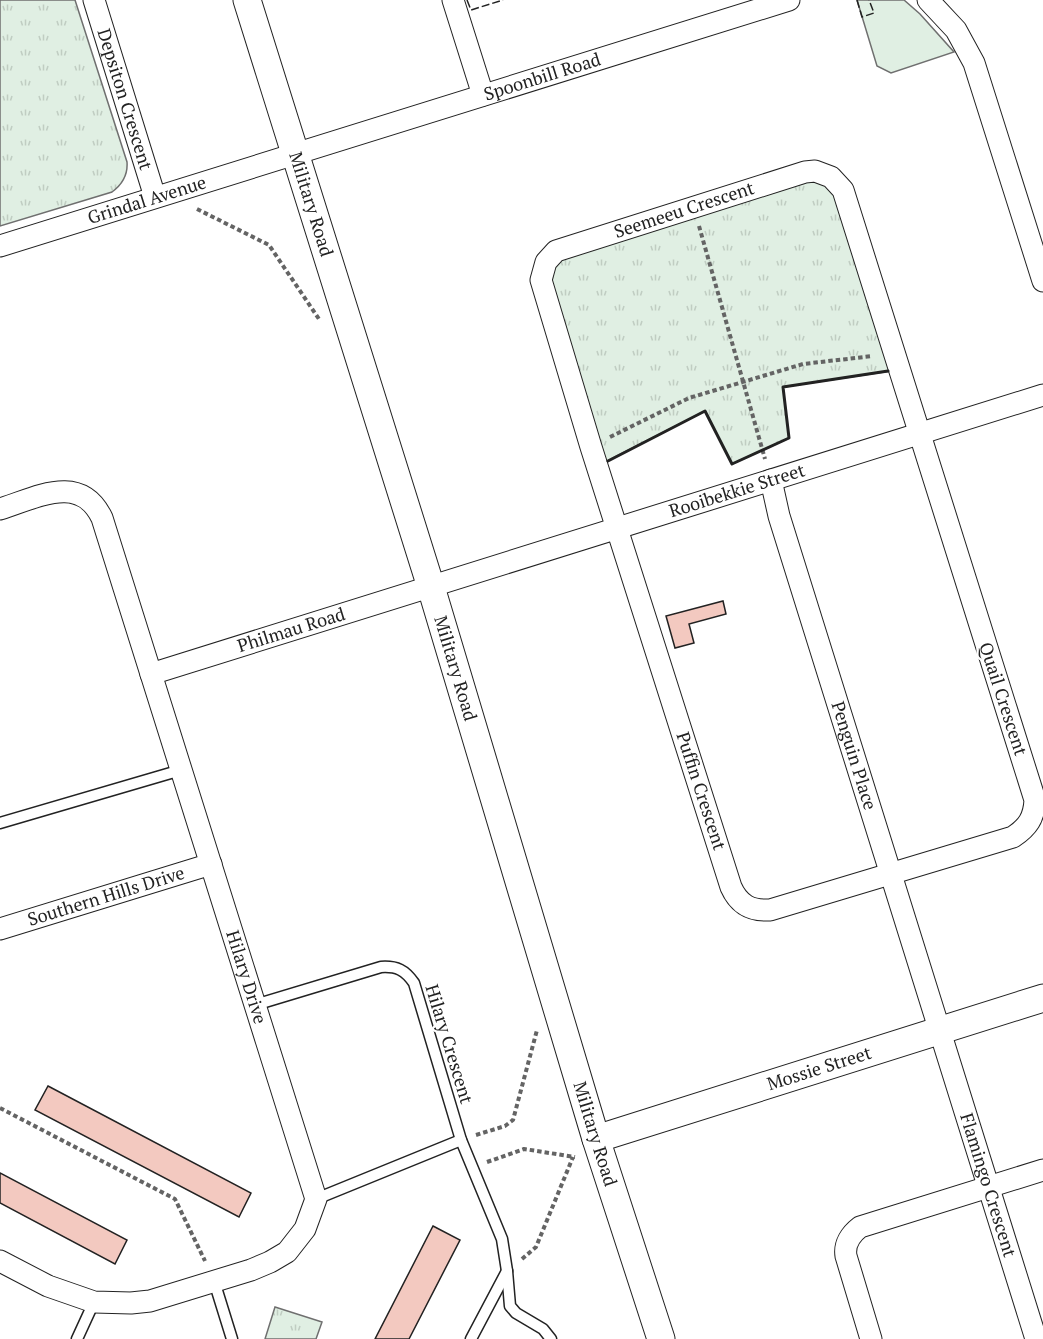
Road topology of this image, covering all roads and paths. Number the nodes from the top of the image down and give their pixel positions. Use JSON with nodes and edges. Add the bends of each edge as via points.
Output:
{"nodes":[{"id":1,"x":94,"y":0,"type":"edge"},
{"id":2,"x":248,"y":0,"type":"edge"},
{"id":3,"x":453,"y":0,"type":"edge"},
{"id":4,"x":789,"y":0,"type":"edge"},
{"id":5,"x":928,"y":0,"type":"edge"},
{"id":6,"x":483,"y":95,"type":"junction"},
{"id":7,"x":295,"y":153,"type":"junction"},
{"id":8,"x":155,"y":198,"type":"junction"},
{"id":9,"x":694,"y":207,"type":"junction"},
{"id":10,"x":0,"y":246,"type":"edge"},
{"id":11,"x":1043,"y":281,"type":"edge"},
{"id":12,"x":324,"y":326,"type":"dead end"},
{"id":13,"x":895,"y":356,"type":"junction"},
{"id":14,"x":743,"y":382,"type":"junction"},
{"id":15,"x":1043,"y":394,"type":"edge"},
{"id":16,"x":919,"y":433,"type":"junction"},
{"id":17,"x":591,"y":447,"type":"junction"},
{"id":18,"x":771,"y":480,"type":"junction"},
{"id":19,"x":0,"y":509,"type":"edge"},
{"id":20,"x":618,"y":527,"type":"junction"},
{"id":21,"x":430,"y":586,"type":"junction"},
{"id":22,"x":151,"y":674,"type":"junction"},
{"id":23,"x":181,"y":770,"type":"junction"},
{"id":24,"x":0,"y":823,"type":"edge"},
{"id":25,"x":211,"y":864,"type":"junction"},
{"id":26,"x":891,"y":873,"type":"junction"},
{"id":27,"x":0,"y":929,"type":"edge"},
{"id":28,"x":1043,"y":998,"type":"edge"},
{"id":29,"x":255,"y":1005,"type":"junction"},
{"id":30,"x":539,"y":1022,"type":"dead end"},
{"id":31,"x":941,"y":1030,"type":"junction"},
{"id":32,"x":0,"y":1108,"type":"edge"},
{"id":33,"x":461,"y":1140,"type":"junction"},
{"id":34,"x":588,"y":1149,"type":"junction"},
{"id":35,"x":573,"y":1157,"type":"junction"},
{"id":36,"x":472,"y":1167,"type":"junction"},
{"id":37,"x":1043,"y":1170,"type":"edge"},
{"id":38,"x":990,"y":1186,"type":"junction"},
{"id":39,"x":316,"y":1199,"type":"junction"},
{"id":40,"x":0,"y":1261,"type":"edge"},
{"id":41,"x":507,"y":1271,"type":"junction"},
{"id":42,"x":214,"y":1281,"type":"junction"},
{"id":43,"x":94,"y":1302,"type":"junction"},
{"id":44,"x":77,"y":1339,"type":"edge"},
{"id":45,"x":232,"y":1339,"type":"edge"},
{"id":46,"x":471,"y":1339,"type":"edge"},
{"id":47,"x":551,"y":1339,"type":"edge"},
{"id":48,"x":661,"y":1339,"type":"edge"},
{"id":49,"x":871,"y":1339,"type":"edge"},
{"id":50,"x":1036,"y":1339,"type":"edge"}],
"edges":[{"from":1,"to":8,"type":"street","name":"Depsiton Crescent"},
{"from":2,"to":7,"type":"street","name":"Military Road"},
{"from":3,"to":6,"type":"street"},
{"from":4,"to":6,"type":"street","name":"Spoonbill Road"},
{"from":5,"to":11,"type":"street","via":[[956,30],[974,63]]},
{"from":6,"to":7,"type":"street","name":"Spoonbill Road"},
{"from":7,"to":8,"type":"street","name":"Grindal Avenue"},
{"from":7,"to":21,"type":"street","name":"Military Road"},
{"from":8,"to":10,"type":"street","name":"Grindal Avenue"},
{"from":8,"to":12,"type":"path","via":[[198,209],[269,245]]},
{"from":9,"to":13,"type":"street","name":"Seemeeu Crescent","via":[[805,172],[831,177],[843,190]]},
{"from":9,"to":14,"type":"path"},
{"from":9,"to":17,"type":"street","name":"Seemeeu Crescent","via":[[556,251],[546,262],[542,287]]},
{"from":13,"to":14,"type":"path","via":[[803,364]]},
{"from":13,"to":16,"type":"street","name":"Seemeeu Crescent"},
{"from":14,"to":17,"type":"path","via":[[689,398]]},
{"from":14,"to":18,"type":"path"},
{"from":15,"to":16,"type":"street","name":"Rooibekkie Street"},
{"from":16,"to":18,"type":"street","name":"Rooibekkie Street"},
{"from":16,"to":26,"type":"street","name":"Quail Crescent","via":[[1035,800],[1030,822],[1013,837]]},
{"from":17,"to":20,"type":"street","name":"Seemeeu Crescent"},
{"from":18,"to":20,"type":"street","name":"Rooibekkie Street"},
{"from":18,"to":26,"type":"street","name":"Penguin Place"},
{"from":19,"to":22,"type":"street","name":"Hilary Drive","via":[[57,491],[81,494],[96,506]]},
{"from":20,"to":21,"type":"street","name":"Rooibekkie Street"},
{"from":20,"to":26,"type":"street","name":"Puffin Crescent","via":[[735,896],[751,909],[770,910]]},
{"from":21,"to":22,"type":"street","name":"Philmau Road"},
{"from":21,"to":34,"type":"street","name":"Military Road"},
{"from":22,"to":23,"type":"street","name":"Hilary Drive"},
{"from":23,"to":24,"type":"lane"},
{"from":23,"to":25,"type":"street","name":"Hilary Drive"},
{"from":25,"to":27,"type":"street","name":"Southern Hills Drive"},
{"from":25,"to":29,"type":"street","name":"Hilary Drive"},
{"from":26,"to":31,"type":"street","name":"Penguin Place"},
{"from":28,"to":31,"type":"street","name":"Mossie Street"},
{"from":29,"to":33,"type":"lane","name":"Hilary Crescent","via":[[381,967],[391,966],[407,973],[414,982]]},
{"from":29,"to":39,"type":"street","name":"Hilary Drive"},
{"from":30,"to":33,"type":"path","via":[[513,1120]]},
{"from":31,"to":34,"type":"street","name":"Mossie Street"},
{"from":31,"to":38,"type":"street","name":"Flamingo Crescent"},
{"from":32,"to":42,"type":"path","via":[[175,1199]]},
{"from":33,"to":36,"type":"lane"},
{"from":33,"to":39,"type":"lane"},
{"from":34,"to":35,"type":"path"},
{"from":34,"to":48,"type":"street","name":"Military Road"},
{"from":35,"to":36,"type":"path","via":[[524,1149]]},
{"from":35,"to":41,"type":"path","via":[[536,1247]]},
{"from":36,"to":41,"type":"lane","via":[[502,1239]]},
{"from":37,"to":38,"type":"street"},
{"from":38,"to":49,"type":"street","via":[[854,1231],[846,1244],[846,1256]]},
{"from":38,"to":50,"type":"street","name":"Flamingo Crescent"},
{"from":39,"to":42,"type":"street","via":[[305,1229],[286,1252],[261,1266]]},
{"from":40,"to":43,"type":"street","via":[[48,1286]]},
{"from":41,"to":46,"type":"lane"},
{"from":41,"to":47,"type":"lane","via":[[510,1306]]},
{"from":42,"to":43,"type":"street","via":[[150,1301]]},
{"from":42,"to":45,"type":"lane"},
{"from":43,"to":44,"type":"lane"}]}
